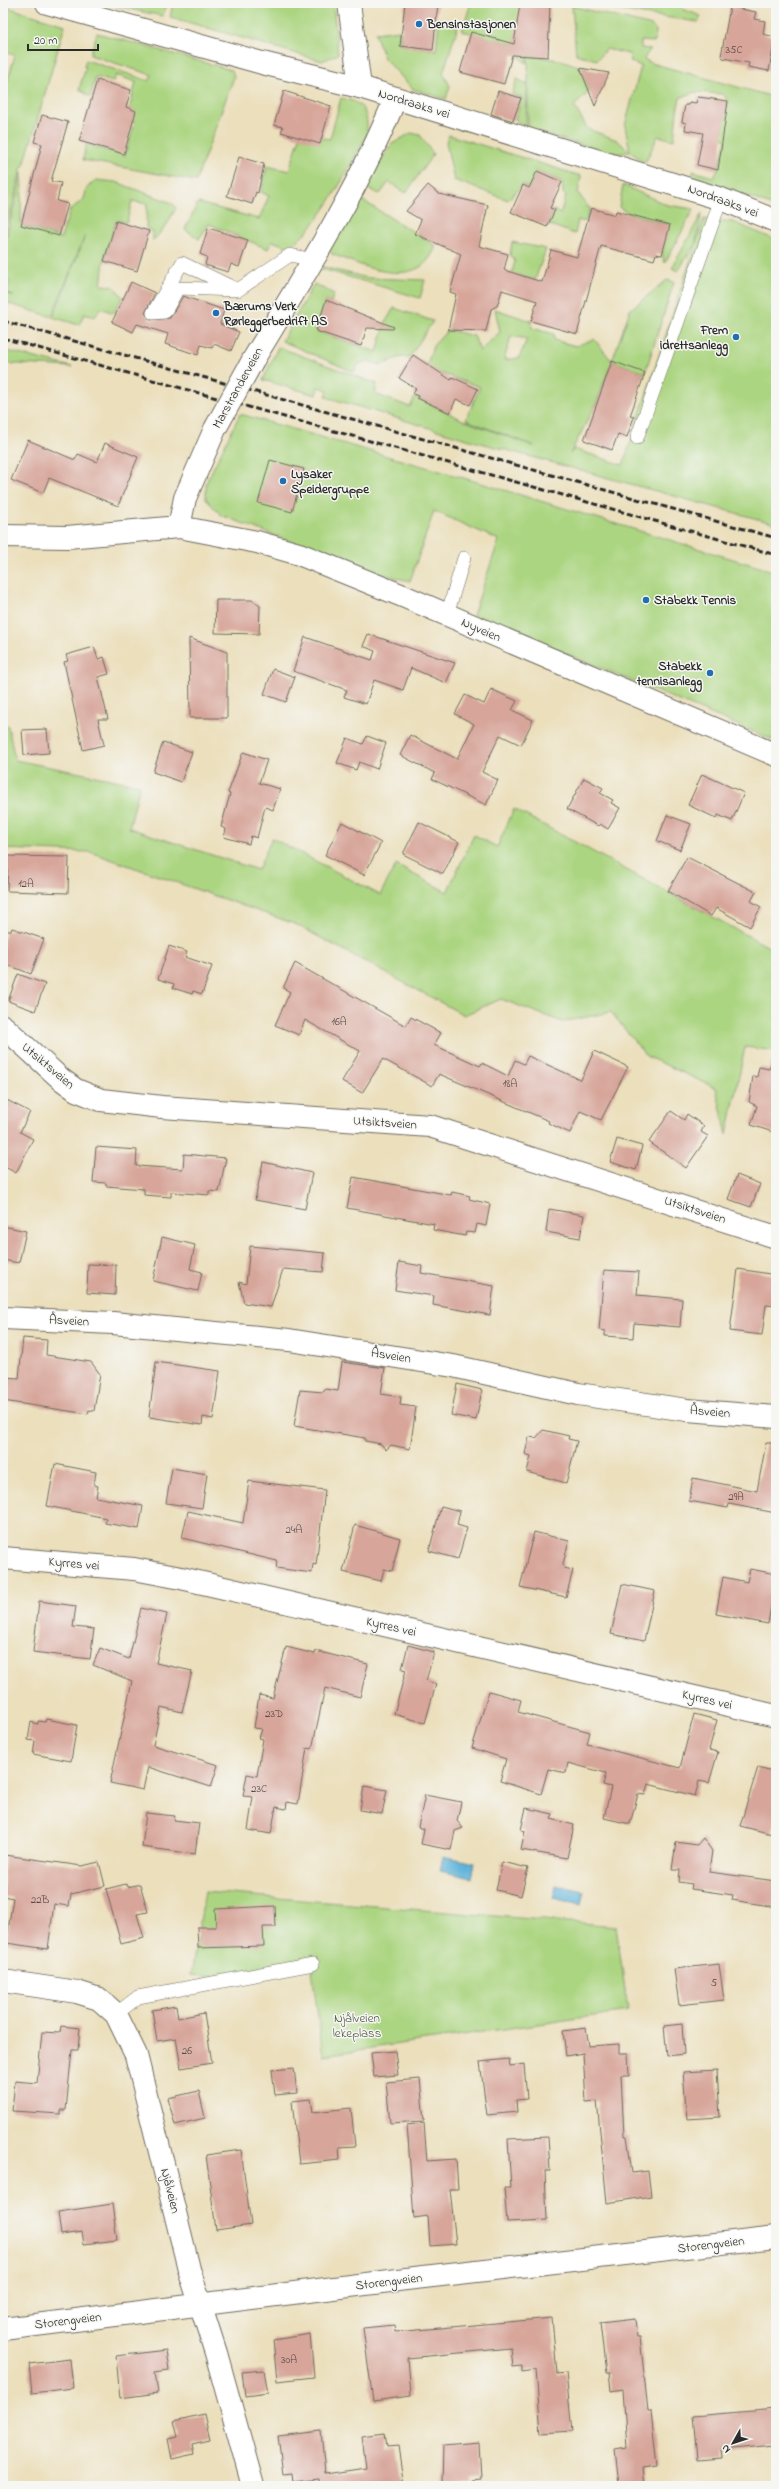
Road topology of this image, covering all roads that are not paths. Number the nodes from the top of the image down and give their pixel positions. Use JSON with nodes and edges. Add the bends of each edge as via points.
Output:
{"nodes":[{"id":1,"x":48,"y":3,"type":"edge"},
{"id":2,"x":349,"y":3,"type":"edge"},
{"id":3,"x":360,"y":87,"type":"junction"},
{"id":4,"x":395,"y":99,"type":"junction"},
{"id":5,"x":721,"y":199,"type":"junction"},
{"id":6,"x":776,"y":221,"type":"edge"},
{"id":7,"x":313,"y":260,"type":"junction"},
{"id":8,"x":238,"y":290,"type":"junction"},
{"id":9,"x":637,"y":438,"type":"dead end"},
{"id":10,"x":180,"y":527,"type":"junction"},
{"id":11,"x":3,"y":536,"type":"edge"},
{"id":12,"x":464,"y":558,"type":"dead end"},
{"id":13,"x":447,"y":615,"type":"junction"},
{"id":14,"x":776,"y":754,"type":"edge"},
{"id":15,"x":3,"y":1026,"type":"edge"},
{"id":16,"x":776,"y":1237,"type":"edge"},
{"id":17,"x":3,"y":1318,"type":"edge"},
{"id":18,"x":776,"y":1417,"type":"edge"},
{"id":19,"x":3,"y":1558,"type":"edge"},
{"id":20,"x":776,"y":1716,"type":"edge"},
{"id":21,"x":313,"y":1964,"type":"dead end"},
{"id":22,"x":3,"y":1981,"type":"edge"},
{"id":23,"x":116,"y":2014,"type":"junction"},
{"id":24,"x":776,"y":2237,"type":"edge"},
{"id":25,"x":201,"y":2305,"type":"junction"},
{"id":26,"x":3,"y":2329,"type":"edge"},
{"id":27,"x":253,"y":2486,"type":"edge"}],
"edges":[{"from":1,"to":3,"type":"street","name":"Nordraaks vei","via":[[262,63]]},
{"from":2,"to":3,"type":"street"},
{"from":3,"to":4,"type":"street","name":"Nordraaks vei"},
{"from":4,"to":5,"type":"street","name":"Nordraaks vei"},
{"from":4,"to":7,"type":"street","name":"Marstranderveien","via":[[384,127]]},
{"from":5,"to":6,"type":"street","name":"Nordraaks vei"},
{"from":5,"to":9,"type":"lane"},
{"from":7,"to":8,"type":"lane","via":[[290,255]]},
{"from":7,"to":10,"type":"street","name":"Marstranderveien","bridge":true,"via":[[215,428],[185,498]]},
{"from":8,"to":8,"type":"lane","via":[[182,263],[153,314],[164,312],[178,288]]},
{"from":10,"to":11,"type":"street","via":[[67,537]]},
{"from":10,"to":13,"type":"street","name":"Nyveien","via":[[257,542],[299,554]]},
{"from":12,"to":13,"type":"lane"},
{"from":13,"to":14,"type":"street","name":"Nyveien"},
{"from":15,"to":16,"type":"street","name":"Utsiktsveien","via":[[61,1079],[76,1090],[101,1100],[162,1107],[430,1126]]},
{"from":17,"to":18,"type":"street","name":"Åsveien","via":[[113,1323],[289,1340],[453,1366],[578,1394],[687,1410]]},
{"from":19,"to":20,"type":"street","name":"Kyrres vei","via":[[134,1569],[181,1578]]},
{"from":21,"to":23,"type":"lane","via":[[138,1997]]},
{"from":22,"to":23,"type":"street","name":"Njålveien","via":[[77,1992],[99,1999]]},
{"from":23,"to":25,"type":"street","name":"Njålveien","via":[[136,2055],[189,2269]]},
{"from":24,"to":25,"type":"street","name":"Storengveien"},
{"from":25,"to":26,"type":"street","name":"Storengveien"},
{"from":25,"to":27,"type":"street","name":"Njålveien","via":[[219,2360]]}]}
